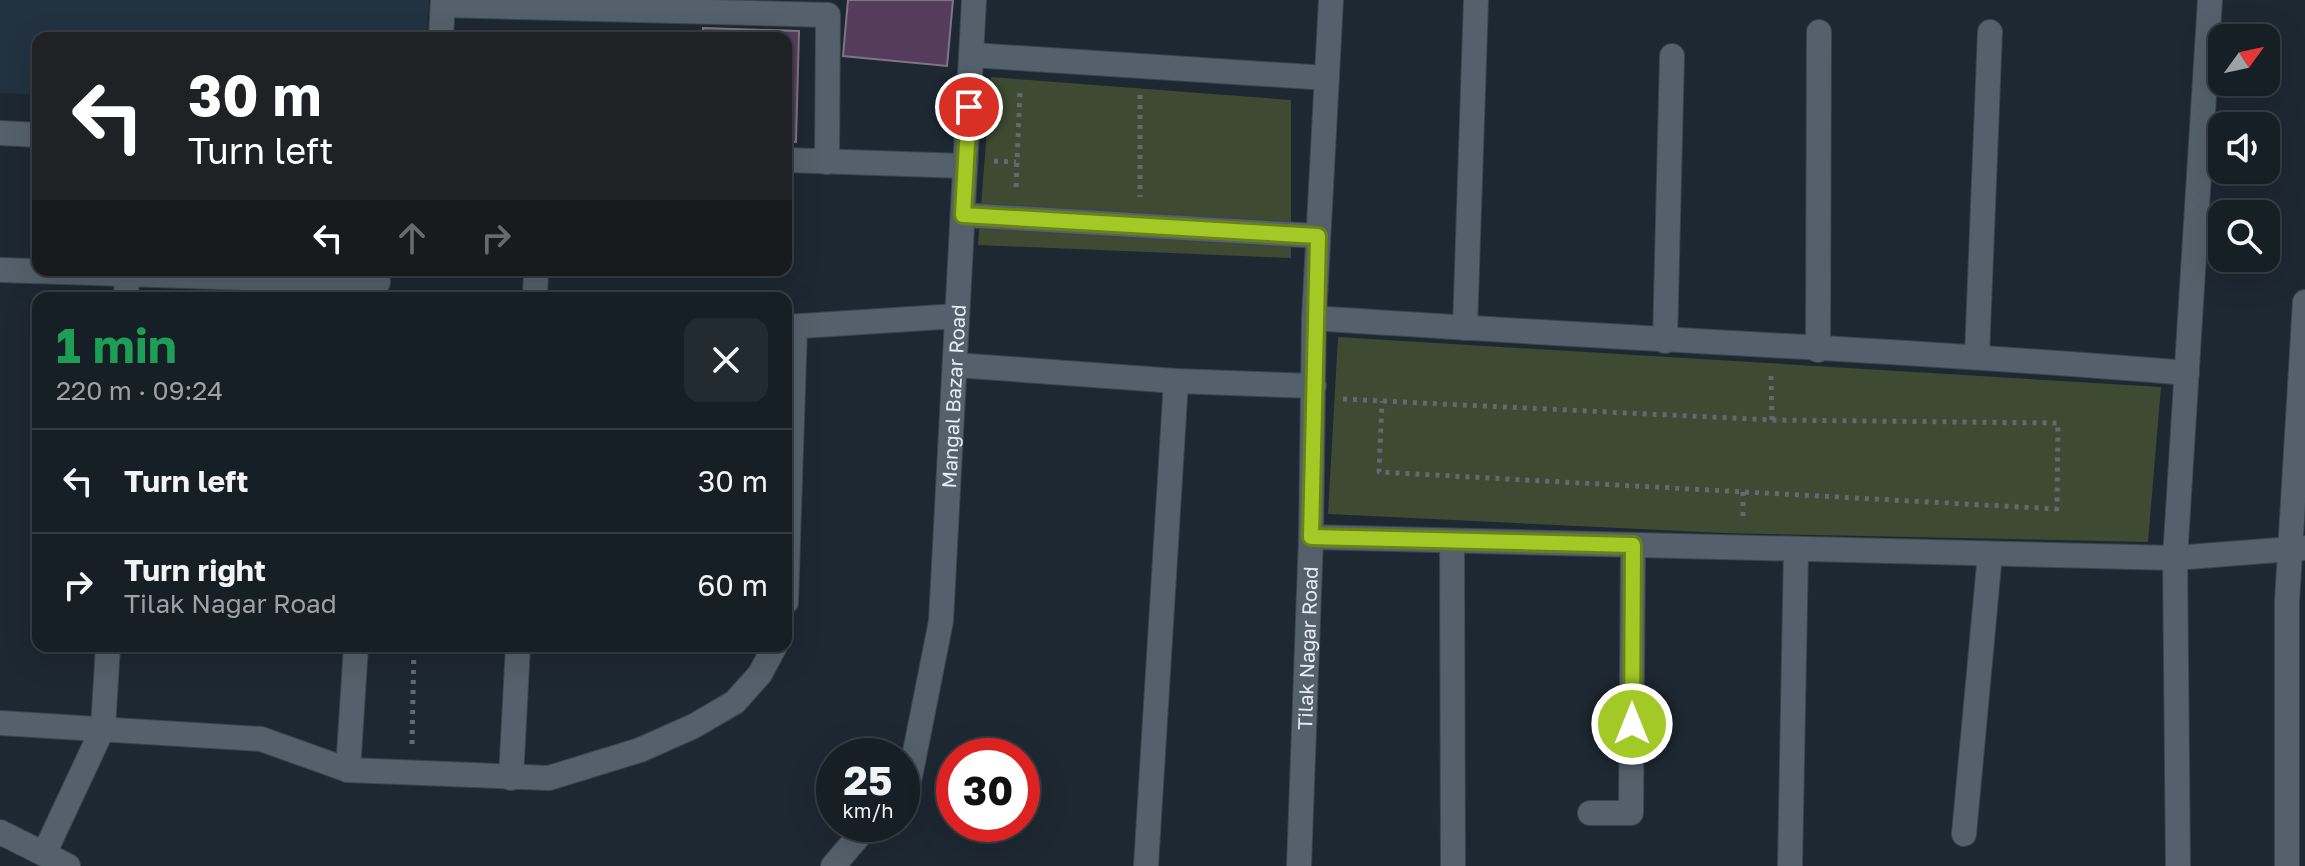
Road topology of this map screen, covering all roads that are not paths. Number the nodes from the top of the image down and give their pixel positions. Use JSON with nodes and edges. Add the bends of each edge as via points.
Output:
{"nodes":[{"id":1,"x":974,"y":0,"type":"edge"},
{"id":2,"x":1331,"y":0,"type":"edge"},
{"id":3,"x":1476,"y":0,"type":"edge"},
{"id":4,"x":2210,"y":0,"type":"edge"},
{"id":5,"x":443,"y":3,"type":"edge"},
{"id":6,"x":791,"y":6,"type":"edge"},
{"id":7,"x":441,"y":32,"type":"edge"},
{"id":8,"x":1819,"y":32,"type":"dead end"},
{"id":9,"x":1990,"y":32,"type":"dead end"},
{"id":10,"x":972,"y":55,"type":"junction"},
{"id":11,"x":1672,"y":56,"type":"dead end"},
{"id":12,"x":1327,"y":78,"type":"junction"},
{"id":13,"x":0,"y":133,"type":"edge"},
{"id":14,"x":32,"y":135,"type":"edge"},
{"id":15,"x":792,"y":160,"type":"edge"},
{"id":16,"x":827,"y":162,"type":"junction"},
{"id":17,"x":965,"y":166,"type":"junction"},
{"id":18,"x":963,"y":215,"type":"junction"},
{"id":19,"x":1318,"y":236,"type":"junction"},
{"id":20,"x":0,"y":270,"type":"edge"},
{"id":21,"x":32,"y":274,"type":"edge"},
{"id":22,"x":47,"y":276,"type":"edge"},
{"id":23,"x":377,"y":283,"type":"edge"},
{"id":24,"x":126,"y":286,"type":"edge"},
{"id":25,"x":2305,"y":302,"type":"edge"},
{"id":26,"x":957,"y":316,"type":"junction"},
{"id":27,"x":1314,"y":318,"type":"junction"},
{"id":28,"x":2304,"y":318,"type":"edge"},
{"id":29,"x":792,"y":327,"type":"edge"},
{"id":30,"x":1465,"y":328,"type":"junction"},
{"id":31,"x":1665,"y":341,"type":"junction"},
{"id":32,"x":1818,"y":350,"type":"junction"},
{"id":33,"x":1977,"y":355,"type":"junction"},
{"id":34,"x":956,"y":365,"type":"junction"},
{"id":35,"x":2187,"y":373,"type":"junction"},
{"id":36,"x":1176,"y":381,"type":"junction"},
{"id":37,"x":1314,"y":386,"type":"junction"},
{"id":38,"x":2300,"y":450,"type":"edge"},
{"id":39,"x":1311,"y":537,"type":"junction"},
{"id":40,"x":1452,"y":541,"type":"junction"},
{"id":41,"x":1633,"y":545,"type":"junction"},
{"id":42,"x":2297,"y":548,"type":"edge"},
{"id":43,"x":1796,"y":551,"type":"junction"},
{"id":44,"x":1990,"y":554,"type":"junction"},
{"id":45,"x":2175,"y":558,"type":"junction"},
{"id":46,"x":2296,"y":604,"type":"edge"},
{"id":47,"x":108,"y":652,"type":"edge"},
{"id":48,"x":356,"y":652,"type":"edge"},
{"id":49,"x":518,"y":652,"type":"edge"},
{"id":50,"x":772,"y":652,"type":"edge"},
{"id":51,"x":0,"y":723,"type":"edge"},
{"id":52,"x":103,"y":728,"type":"junction"},
{"id":53,"x":918,"y":738,"type":"edge"},
{"id":54,"x":348,"y":770,"type":"junction"},
{"id":55,"x":511,"y":778,"type":"junction"},
{"id":56,"x":1590,"y":813,"type":"dead end"},
{"id":57,"x":0,"y":832,"type":"edge"},
{"id":58,"x":1964,"y":834,"type":"dead end"},
{"id":59,"x":854,"y":842,"type":"edge"},
{"id":60,"x":44,"y":854,"type":"junction"},
{"id":61,"x":68,"y":866,"type":"edge"},
{"id":62,"x":833,"y":866,"type":"edge"},
{"id":63,"x":1146,"y":866,"type":"edge"},
{"id":64,"x":1299,"y":866,"type":"edge"},
{"id":65,"x":1453,"y":866,"type":"edge"},
{"id":66,"x":1790,"y":866,"type":"edge"},
{"id":67,"x":2178,"y":866,"type":"edge"},
{"id":68,"x":2287,"y":866,"type":"edge"}],
"edges":[{"from":1,"to":10,"type":"street","name":"Mangal Bazar Road"},
{"from":2,"to":12,"type":"street","name":"Tilak Nagar Road"},
{"from":3,"to":30,"type":"street"},
{"from":4,"to":35,"type":"street"},
{"from":5,"to":6,"type":"street"},
{"from":5,"to":7,"type":"street"},
{"from":6,"to":16,"type":"street","via":[[828,15]]},
{"from":8,"to":32,"type":"street"},
{"from":9,"to":33,"type":"street"},
{"from":10,"to":12,"type":"street"},
{"from":10,"to":17,"type":"street","name":"Mangal Bazar Road"},
{"from":11,"to":31,"type":"street"},
{"from":12,"to":19,"type":"street","name":"Tilak Nagar Road"},
{"from":13,"to":14,"type":"street"},
{"from":15,"to":16,"type":"street"},
{"from":16,"to":17,"type":"street"},
{"from":17,"to":18,"type":"street","name":"Mangal Bazar Road"},
{"from":18,"to":19,"type":"street"},
{"from":18,"to":26,"type":"street","name":"Mangal Bazar Road"},
{"from":19,"to":27,"type":"street","name":"Tilak Nagar Road"},
{"from":20,"to":21,"type":"street"},
{"from":22,"to":24,"type":"street"},
{"from":23,"to":24,"type":"street"},
{"from":25,"to":28,"type":"street"},
{"from":26,"to":29,"type":"street"},
{"from":26,"to":34,"type":"street","name":"Mangal Bazar Road"},
{"from":27,"to":30,"type":"street"},
{"from":27,"to":37,"type":"street","name":"Tilak Nagar Road"},
{"from":28,"to":38,"type":"street"},
{"from":30,"to":31,"type":"street"},
{"from":31,"to":32,"type":"street"},
{"from":32,"to":33,"type":"street"},
{"from":33,"to":35,"type":"street"},
{"from":34,"to":36,"type":"street"},
{"from":34,"to":53,"type":"street","name":"Mangal Bazar Road","via":[[941,621]]},
{"from":35,"to":45,"type":"street"},
{"from":36,"to":37,"type":"street"},
{"from":36,"to":63,"type":"street"},
{"from":37,"to":39,"type":"street","name":"Tilak Nagar Road"},
{"from":38,"to":42,"type":"street"},
{"from":39,"to":40,"type":"street"},
{"from":39,"to":64,"type":"street","name":"Tilak Nagar Road"},
{"from":40,"to":41,"type":"street"},
{"from":40,"to":65,"type":"street"},
{"from":41,"to":43,"type":"street"},
{"from":41,"to":56,"type":"street","via":[[1631,813]]},
{"from":42,"to":45,"type":"street"},
{"from":42,"to":46,"type":"street"},
{"from":43,"to":44,"type":"street"},
{"from":43,"to":66,"type":"street"},
{"from":44,"to":45,"type":"street"},
{"from":44,"to":58,"type":"street"},
{"from":45,"to":67,"type":"street"},
{"from":46,"to":68,"type":"street"},
{"from":47,"to":52,"type":"street"},
{"from":48,"to":54,"type":"street"},
{"from":49,"to":55,"type":"street"},
{"from":50,"to":55,"type":"street","via":[[735,702],[694,726],[584,769],[549,778]]},
{"from":51,"to":52,"type":"street"},
{"from":52,"to":54,"type":"street","via":[[261,739]]},
{"from":52,"to":60,"type":"street"},
{"from":54,"to":55,"type":"street"},
{"from":57,"to":60,"type":"street"},
{"from":59,"to":62,"type":"street"},
{"from":60,"to":61,"type":"street"}]}
